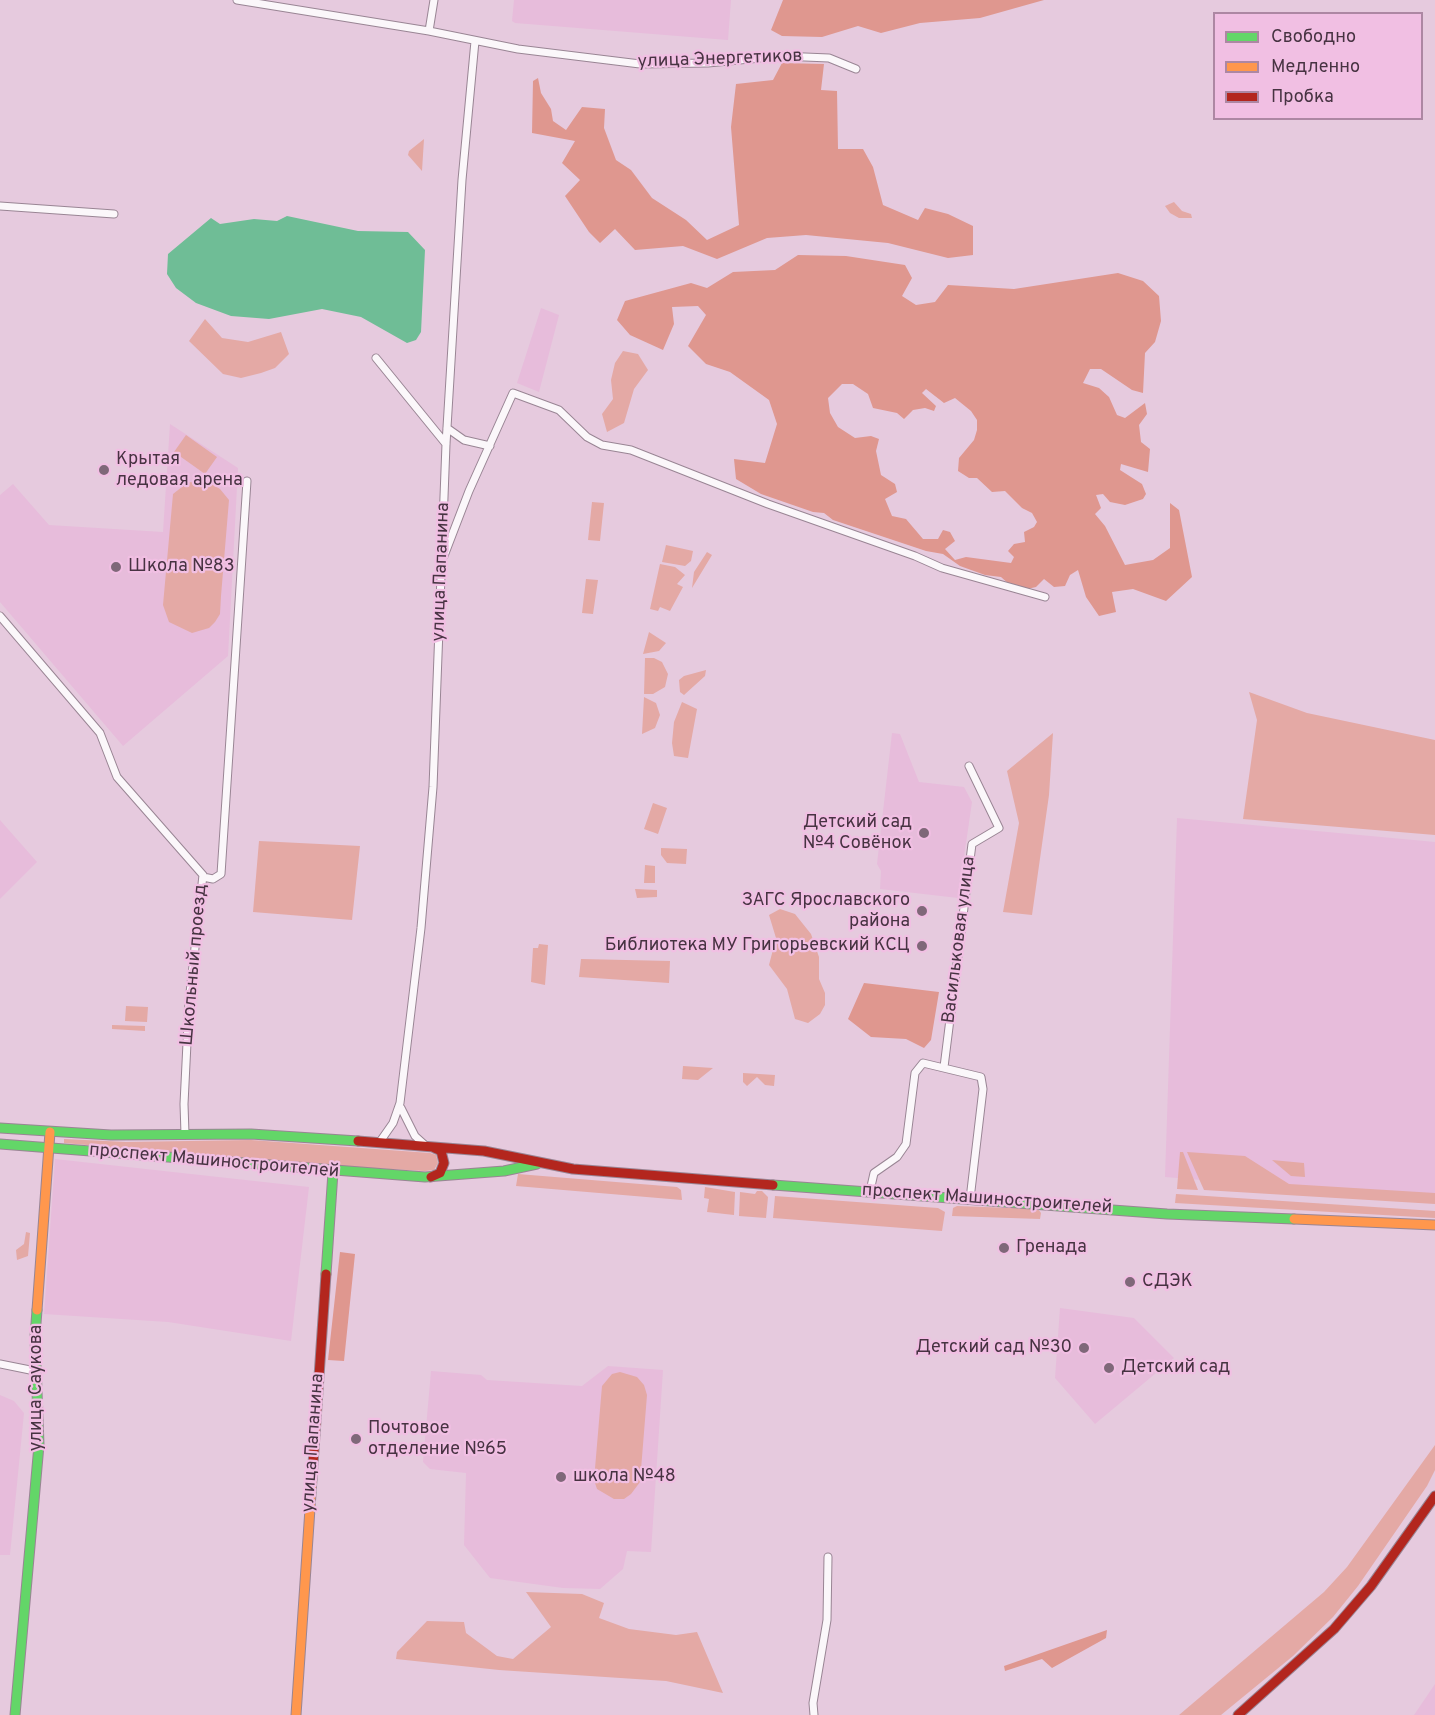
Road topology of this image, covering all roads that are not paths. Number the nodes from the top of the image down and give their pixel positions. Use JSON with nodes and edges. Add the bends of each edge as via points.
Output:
{"nodes":[{"id":1,"x":237,"y":0,"type":"edge"},
{"id":2,"x":434,"y":0,"type":"edge"},
{"id":3,"x":429,"y":32,"type":"junction"},
{"id":4,"x":475,"y":40,"type":"junction"},
{"id":5,"x":856,"y":69,"type":"dead end"},
{"id":6,"x":0,"y":206,"type":"edge"},
{"id":7,"x":114,"y":214,"type":"dead end"},
{"id":8,"x":376,"y":358,"type":"dead end"},
{"id":9,"x":447,"y":428,"type":"junction"},
{"id":10,"x":446,"y":444,"type":"junction"},
{"id":11,"x":490,"y":446,"type":"junction"},
{"id":12,"x":248,"y":481,"type":"dead end"},
{"id":13,"x":442,"y":561,"type":"junction"},
{"id":14,"x":1045,"y":597,"type":"dead end"},
{"id":15,"x":0,"y":616,"type":"edge"},
{"id":16,"x":969,"y":766,"type":"dead end"},
{"id":17,"x":203,"y":877,"type":"junction"},
{"id":18,"x":944,"y":1067,"type":"junction"},
{"id":19,"x":400,"y":1102,"type":"junction"},
{"id":20,"x":0,"y":1128,"type":"edge"},
{"id":21,"x":50,"y":1132,"type":"junction"},
{"id":22,"x":185,"y":1134,"type":"junction"},
{"id":23,"x":126,"y":1136,"type":"junction"},
{"id":24,"x":379,"y":1143,"type":"junction"},
{"id":25,"x":0,"y":1144,"type":"edge"},
{"id":26,"x":428,"y":1146,"type":"junction"},
{"id":27,"x":49,"y":1148,"type":"junction"},
{"id":28,"x":123,"y":1154,"type":"junction"},
{"id":29,"x":540,"y":1163,"type":"junction"},
{"id":30,"x":333,"y":1172,"type":"junction"},
{"id":31,"x":429,"y":1178,"type":"junction"},
{"id":32,"x":870,"y":1191,"type":"junction"},
{"id":33,"x":970,"y":1198,"type":"junction"},
{"id":34,"x":1435,"y":1225,"type":"edge"},
{"id":35,"x":0,"y":1364,"type":"edge"},
{"id":36,"x":35,"y":1371,"type":"junction"},
{"id":37,"x":1435,"y":1496,"type":"edge"},
{"id":38,"x":828,"y":1557,"type":"dead end"},
{"id":39,"x":15,"y":1715,"type":"edge"},
{"id":40,"x":296,"y":1715,"type":"edge"},
{"id":41,"x":814,"y":1715,"type":"edge"},
{"id":42,"x":1238,"y":1715,"type":"edge"}],
"edges":[{"from":1,"to":3,"type":"street","name":"улица Энергетиков"},
{"from":2,"to":3,"type":"street"},
{"from":3,"to":4,"type":"street","name":"улица Энергетиков"},
{"from":4,"to":5,"type":"street","name":"улица Энергетиков","via":[[639,64],[781,56],[829,58]]},
{"from":4,"to":9,"type":"street","name":"улица Папанина"},
{"from":6,"to":7,"type":"street"},
{"from":8,"to":10,"type":"street"},
{"from":9,"to":10,"type":"street","name":"улица Папанина"},
{"from":9,"to":11,"type":"street","via":[[464,440]]},
{"from":10,"to":13,"type":"street","name":"улица Папанина"},
{"from":11,"to":13,"type":"street"},
{"from":11,"to":14,"type":"street","via":[[513,393],[559,410],[587,437],[602,445],[631,450],[942,568]]},
{"from":12,"to":17,"type":"street","via":[[221,874],[215,879]]},
{"from":13,"to":19,"type":"street","name":"улица Папанина","via":[[433,787]]},
{"from":15,"to":17,"type":"street","name":"Школьный проезд","via":[[100,733],[117,777]]},
{"from":16,"to":18,"type":"street","name":"Васильковая улица","via":[[999,828],[972,844]]},
{"from":17,"to":22,"type":"street","name":"Школьный проезд","via":[[189,1002]]},
{"from":18,"to":32,"type":"street","via":[[923,1063],[916,1068],[906,1144],[897,1157],[874,1173]]},
{"from":18,"to":33,"type":"street","via":[[981,1077],[983,1089]]},
{"from":19,"to":24,"type":"street","name":"улица Папанина","via":[[395,1119]]},
{"from":19,"to":26,"type":"street","name":"улица Папанина","via":[[410,1128]]},
{"from":20,"to":21,"type":"street","name":"проспект Машиностроителей"},
{"from":21,"to":23,"type":"street","name":"проспект Машиностроителей"},
{"from":21,"to":27,"type":"street","name":"улица Саукова"},
{"from":22,"to":23,"type":"street","name":"проспект Машиностроителей"},
{"from":22,"to":24,"type":"street","name":"проспект Машиностроителей","via":[[251,1134]]},
{"from":23,"to":28,"type":"street"},
{"from":24,"to":26,"type":"street","name":"проспект Машиностроителей"},
{"from":25,"to":27,"type":"street","name":"проспект Машиностроителей"},
{"from":26,"to":29,"type":"street","name":"проспект Машиностроителей","via":[[503,1154]]},
{"from":26,"to":31,"type":"street","via":[[441,1151],[444,1163],[438,1175]]},
{"from":27,"to":28,"type":"street","name":"проспект Машиностроителей"},
{"from":27,"to":36,"type":"street","name":"улица Саукова","via":[[34,1337]]},
{"from":28,"to":30,"type":"street","name":"проспект Машиностроителей"},
{"from":29,"to":31,"type":"street","name":"проспект Машиностроителей","via":[[504,1171]]},
{"from":29,"to":32,"type":"street","name":"проспект Машиностроителей","via":[[585,1170]]},
{"from":30,"to":31,"type":"street","name":"проспект Машиностроителей"},
{"from":30,"to":40,"type":"street","name":"улица Папанина"},
{"from":32,"to":33,"type":"street","name":"проспект Машиностроителей"},
{"from":33,"to":34,"type":"street","name":"проспект Машиностроителей","via":[[1167,1214]]},
{"from":35,"to":36,"type":"street"},
{"from":36,"to":39,"type":"street","name":"улица Саукова","via":[[39,1445]]},
{"from":37,"to":42,"type":"street","via":[[1371,1586],[1334,1629]]},
{"from":38,"to":41,"type":"street","via":[[827,1620]]}]}
